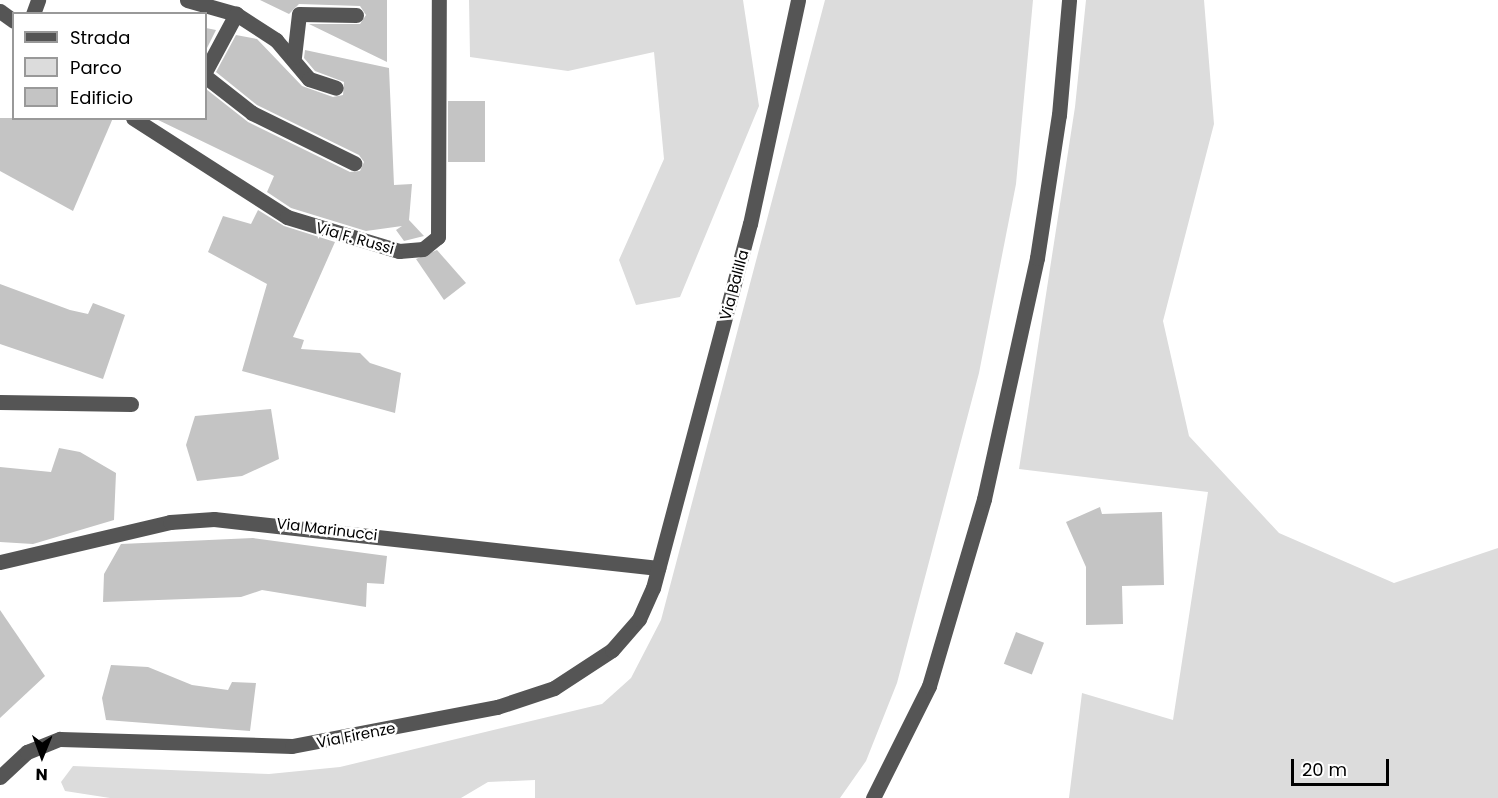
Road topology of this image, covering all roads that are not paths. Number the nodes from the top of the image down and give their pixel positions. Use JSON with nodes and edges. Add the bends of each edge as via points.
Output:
{"nodes":[{"id":1,"x":187,"y":0,"type":"edge"},
{"id":2,"x":439,"y":0,"type":"edge"},
{"id":3,"x":798,"y":0,"type":"edge"},
{"id":4,"x":1069,"y":0,"type":"edge"},
{"id":5,"x":224,"y":3,"type":"edge"},
{"id":6,"x":236,"y":14,"type":"junction"},
{"id":7,"x":357,"y":15,"type":"dead end"},
{"id":8,"x":294,"y":57,"type":"junction"},
{"id":9,"x":207,"y":68,"type":"edge"},
{"id":10,"x":207,"y":78,"type":"edge"},
{"id":11,"x":336,"y":88,"type":"dead end"},
{"id":12,"x":136,"y":120,"type":"edge"},
{"id":13,"x":354,"y":164,"type":"dead end"},
{"id":14,"x":0,"y":402,"type":"edge"},
{"id":15,"x":131,"y":404,"type":"dead end"},
{"id":16,"x":0,"y":562,"type":"edge"},
{"id":17,"x":658,"y":568,"type":"junction"},
{"id":18,"x":0,"y":777,"type":"edge"},
{"id":19,"x":873,"y":798,"type":"edge"}],
"edges":[{"from":1,"to":5,"type":"street"},
{"from":2,"to":12,"type":"street","name":"Via F. Russi","via":[[438,237],[423,249],[399,251],[287,217]]},
{"from":3,"to":17,"type":"street","name":"Via Balilla","via":[[750,224]]},
{"from":4,"to":19,"type":"street","via":[[1061,104],[1037,258],[987,489],[929,686]]},
{"from":5,"to":6,"type":"street"},
{"from":6,"to":8,"type":"street"},
{"from":6,"to":9,"type":"street"},
{"from":7,"to":8,"type":"street","via":[[299,14]]},
{"from":8,"to":11,"type":"street","via":[[309,79]]},
{"from":10,"to":13,"type":"street","via":[[252,113]]},
{"from":14,"to":15,"type":"street"},
{"from":16,"to":17,"type":"street","name":"Via Marinucci","via":[[170,522],[214,519]]},
{"from":17,"to":18,"type":"street","name":"Via Firenze","via":[[646,605],[612,650],[571,679],[517,702],[292,746],[60,740],[27,752]]}]}
